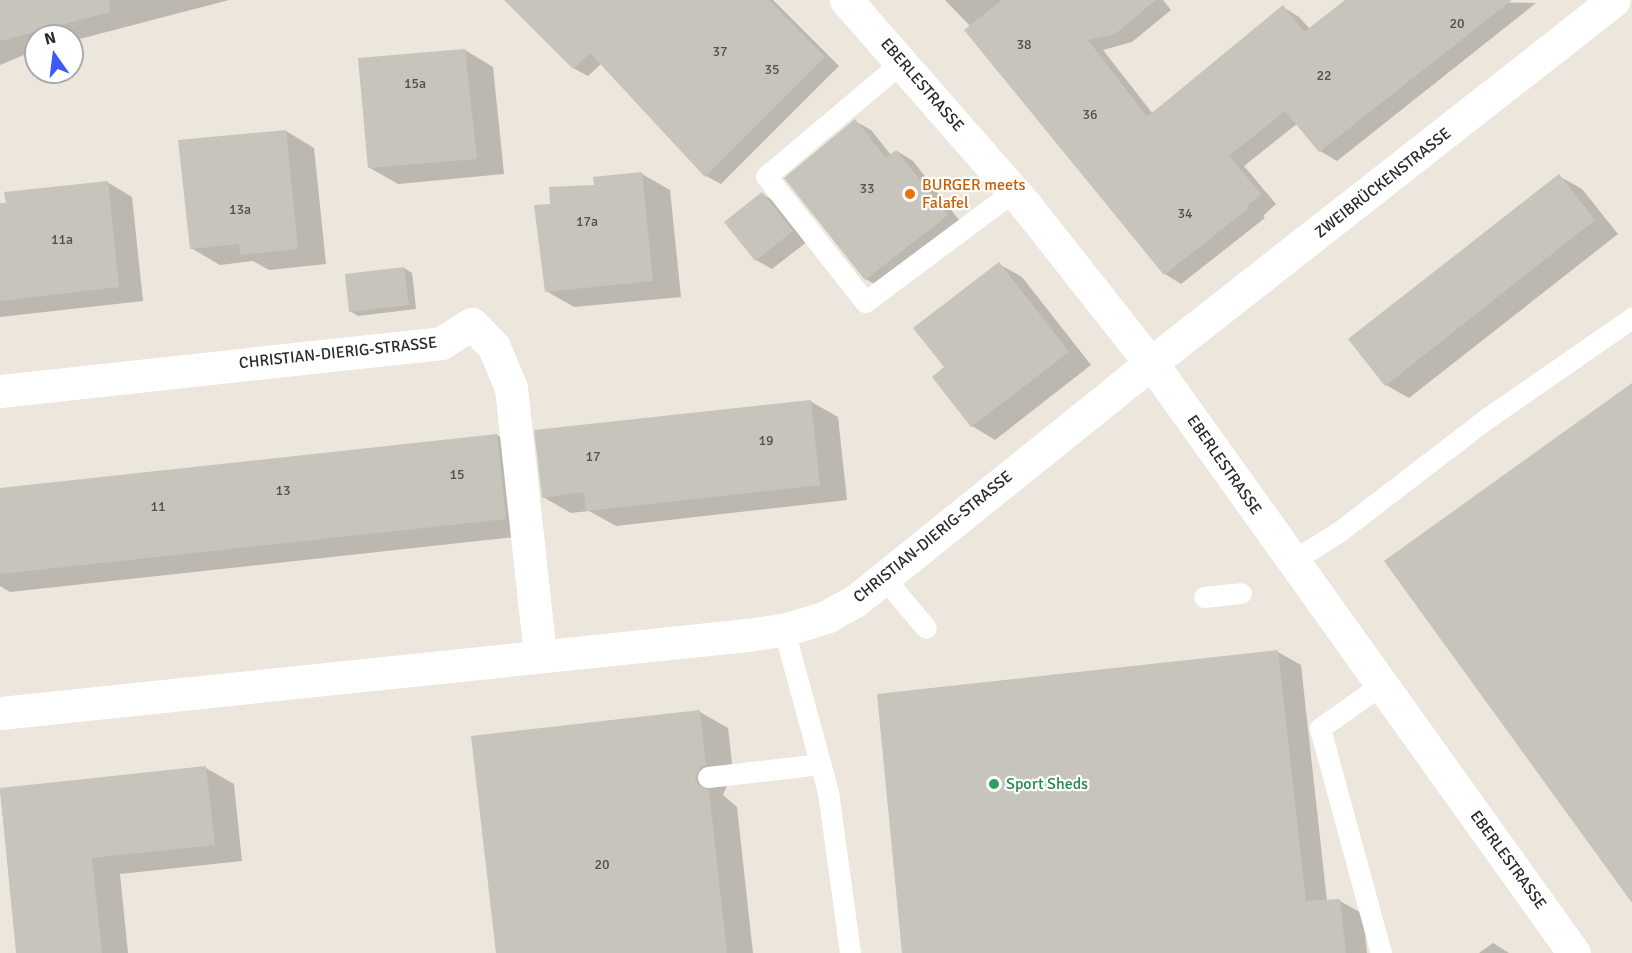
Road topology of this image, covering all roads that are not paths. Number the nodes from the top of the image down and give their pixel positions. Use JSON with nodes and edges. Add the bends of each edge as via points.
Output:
{"nodes":[{"id":1,"x":846,"y":0,"type":"edge"},
{"id":2,"x":1598,"y":5,"type":"edge"},
{"id":3,"x":902,"y":62,"type":"junction"},
{"id":4,"x":1014,"y":191,"type":"junction"},
{"id":5,"x":1628,"y":327,"type":"edge"},
{"id":6,"x":1151,"y":363,"type":"junction"},
{"id":7,"x":0,"y":391,"type":"edge"},
{"id":8,"x":1292,"y":561,"type":"junction"},
{"id":9,"x":884,"y":578,"type":"junction"},
{"id":10,"x":1241,"y":593,"type":"dead end"},
{"id":11,"x":1204,"y":597,"type":"dead end"},
{"id":12,"x":926,"y":628,"type":"dead end"},
{"id":13,"x":783,"y":630,"type":"junction"},
{"id":14,"x":540,"y":656,"type":"junction"},
{"id":15,"x":1382,"y":685,"type":"junction"},
{"id":16,"x":0,"y":713,"type":"edge"},
{"id":17,"x":820,"y":764,"type":"junction"},
{"id":18,"x":708,"y":777,"type":"dead end"},
{"id":19,"x":850,"y":953,"type":"edge"},
{"id":20,"x":1381,"y":953,"type":"edge"},
{"id":21,"x":1575,"y":953,"type":"edge"}],
"edges":[{"from":1,"to":3,"type":"street","name":"EBERLESTRASSE"},
{"from":2,"to":6,"type":"street","name":"ZWEIBRÜCKENSTRASSE"},
{"from":3,"to":4,"type":"street","name":"EBERLESTRASSE"},
{"from":3,"to":4,"type":"lane","via":[[766,176],[865,302]]},
{"from":4,"to":6,"type":"street","name":"EBERLESTRASSE"},
{"from":5,"to":8,"type":"lane","via":[[1486,419],[1340,531]]},
{"from":6,"to":8,"type":"street","name":"EBERLESTRASSE"},
{"from":6,"to":9,"type":"street","name":"CHRISTIAN-DIERIG-STRASSE"},
{"from":7,"to":14,"type":"street","name":"CHRISTIAN-DIERIG-STRASSE","via":[[441,343],[472,324],[494,347],[511,387]]},
{"from":8,"to":15,"type":"street","name":"EBERLESTRASSE"},
{"from":9,"to":12,"type":"lane"},
{"from":9,"to":13,"type":"street","name":"CHRISTIAN-DIERIG-STRASSE","via":[[826,617]]},
{"from":10,"to":11,"type":"lane"},
{"from":13,"to":14,"type":"street","name":"CHRISTIAN-DIERIG-STRASSE"},
{"from":13,"to":17,"type":"lane"},
{"from":14,"to":16,"type":"street","name":"CHRISTIAN-DIERIG-STRASSE"},
{"from":15,"to":20,"type":"lane","via":[[1320,728]]},
{"from":15,"to":21,"type":"street","name":"EBERLESTRASSE"},
{"from":17,"to":18,"type":"lane"},
{"from":17,"to":19,"type":"lane","via":[[828,792]]}]}
